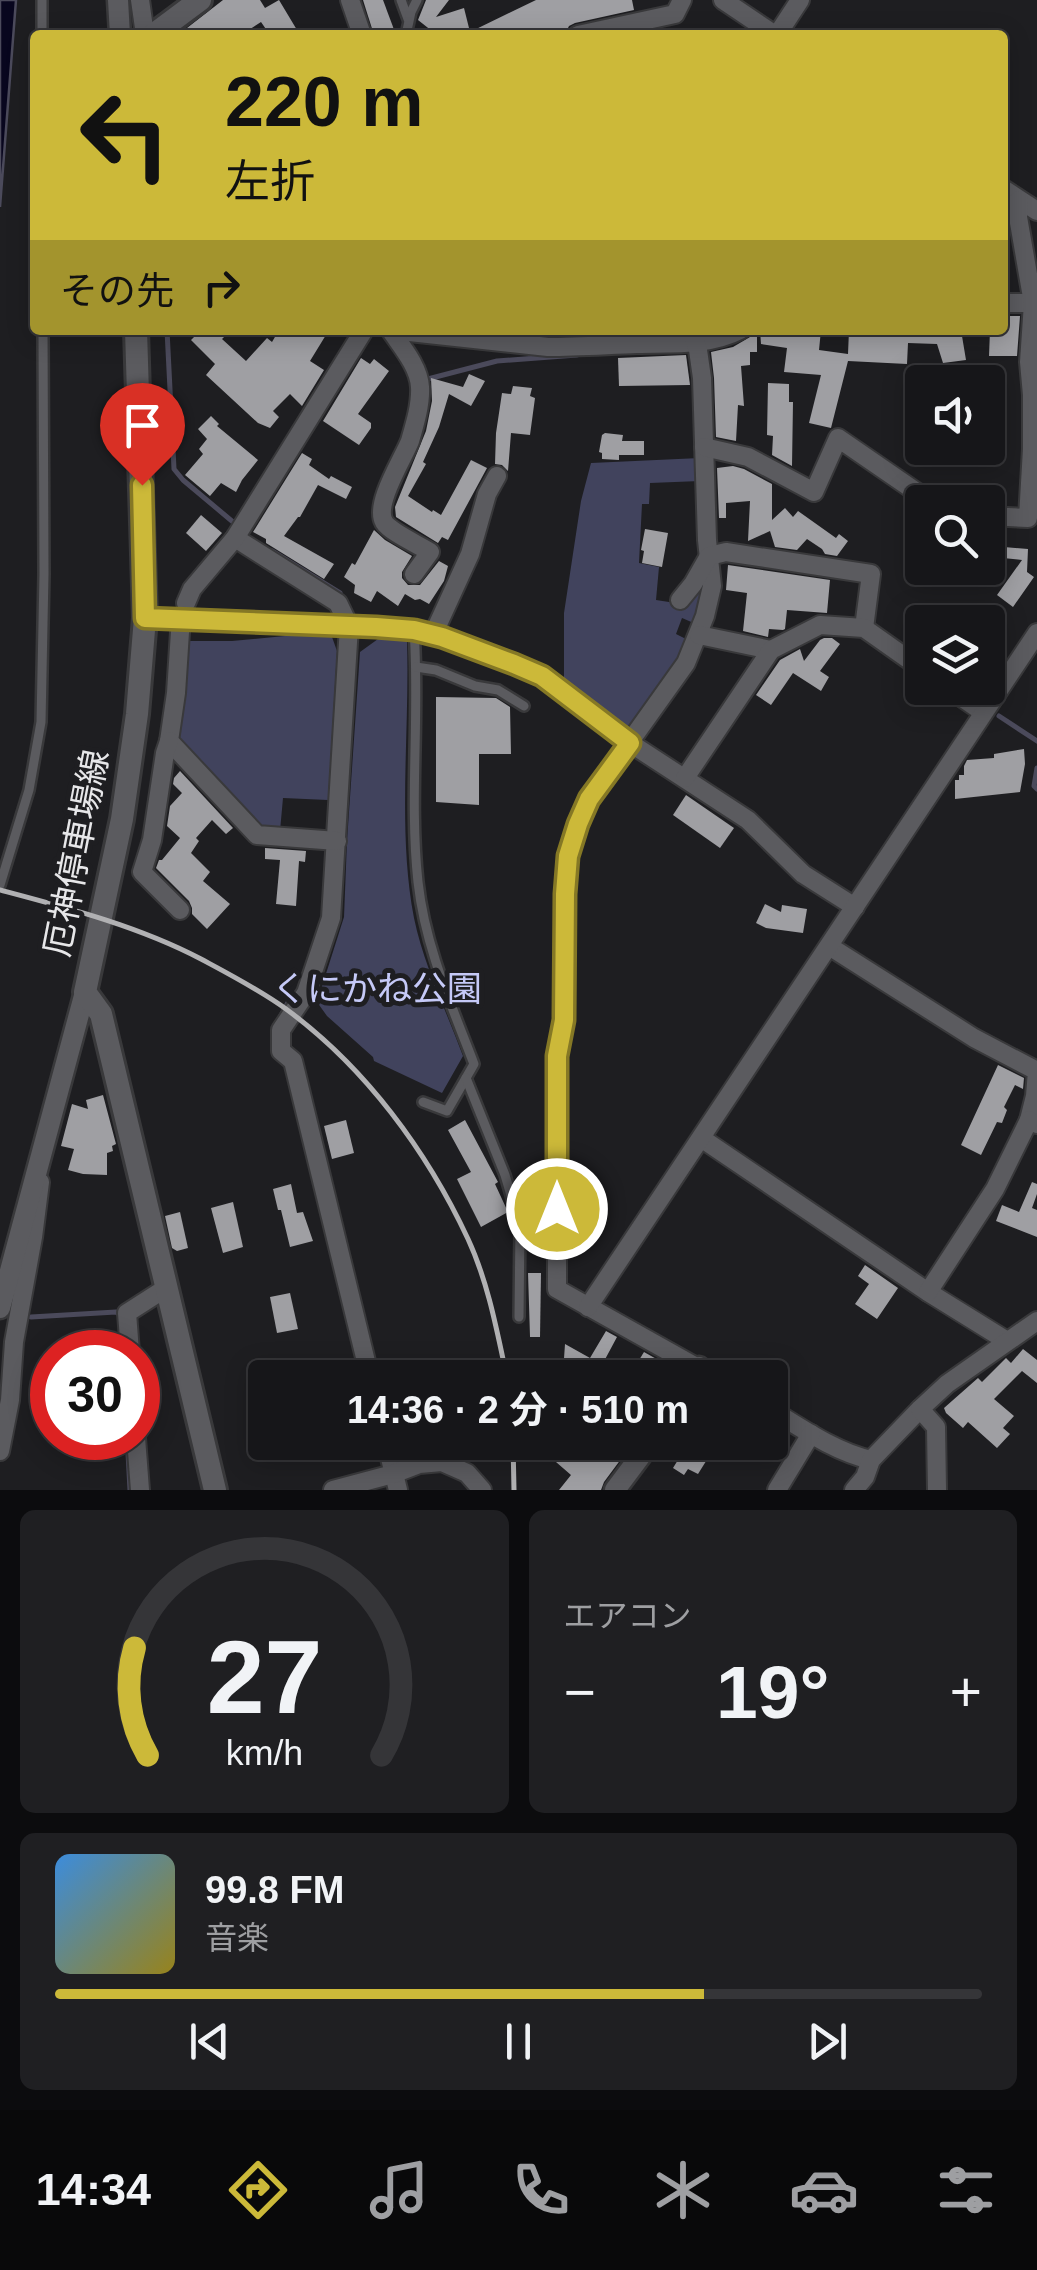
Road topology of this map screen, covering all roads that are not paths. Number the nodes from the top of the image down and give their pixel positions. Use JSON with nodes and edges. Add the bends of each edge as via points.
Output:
{"nodes":[{"id":1,"x":42,"y":0,"type":"edge"},
{"id":2,"x":118,"y":0,"type":"edge"},
{"id":3,"x":140,"y":0,"type":"edge"},
{"id":4,"x":200,"y":0,"type":"edge"},
{"id":5,"x":350,"y":0,"type":"edge"},
{"id":6,"x":401,"y":0,"type":"edge"},
{"id":7,"x":418,"y":0,"type":"edge"},
{"id":8,"x":682,"y":0,"type":"edge"},
{"id":9,"x":723,"y":0,"type":"edge"},
{"id":10,"x":800,"y":0,"type":"edge"},
{"id":11,"x":409,"y":22,"type":"junction"},
{"id":12,"x":42,"y":30,"type":"edge"},
{"id":13,"x":120,"y":30,"type":"edge"},
{"id":14,"x":151,"y":30,"type":"edge"},
{"id":15,"x":159,"y":30,"type":"edge"},
{"id":16,"x":360,"y":30,"type":"edge"},
{"id":17,"x":407,"y":30,"type":"edge"},
{"id":18,"x":601,"y":30,"type":"edge"},
{"id":19,"x":768,"y":30,"type":"edge"},
{"id":20,"x":779,"y":30,"type":"edge"},
{"id":21,"x":1013,"y":209,"type":"edge"},
{"id":22,"x":1037,"y":211,"type":"edge"},
{"id":23,"x":1008,"y":303,"type":"edge"},
{"id":24,"x":1035,"y":303,"type":"edge"},
{"id":25,"x":43,"y":335,"type":"edge"},
{"id":26,"x":136,"y":335,"type":"edge"},
{"id":27,"x":361,"y":335,"type":"edge"},
{"id":28,"x":394,"y":335,"type":"edge"},
{"id":29,"x":440,"y":335,"type":"edge"},
{"id":30,"x":730,"y":335,"type":"edge"},
{"id":31,"x":693,"y":336,"type":"edge"},
{"id":32,"x":704,"y":448,"type":"junction"},
{"id":33,"x":1034,"y":451,"type":"edge"},
{"id":34,"x":497,"y":476,"type":"dead end"},
{"id":35,"x":906,"y":485,"type":"edge"},
{"id":36,"x":1005,"y":517,"type":"edge"},
{"id":37,"x":235,"y":538,"type":"junction"},
{"id":38,"x":710,"y":556,"type":"junction"},
{"id":39,"x":414,"y":574,"type":"dead end"},
{"id":40,"x":680,"y":600,"type":"dead end"},
{"id":41,"x":186,"y":602,"type":"dead end"},
{"id":42,"x":145,"y":618,"type":"junction"},
{"id":43,"x":349,"y":626,"type":"junction"},
{"id":44,"x":864,"y":628,"type":"junction"},
{"id":45,"x":414,"y":630,"type":"junction"},
{"id":46,"x":180,"y":632,"type":"dead end"},
{"id":47,"x":1037,"y":633,"type":"edge"},
{"id":48,"x":433,"y":634,"type":"junction"},
{"id":49,"x":699,"y":636,"type":"junction"},
{"id":50,"x":771,"y":650,"type":"junction"},
{"id":51,"x":905,"y":658,"type":"edge"},
{"id":52,"x":416,"y":667,"type":"junction"},
{"id":53,"x":974,"y":705,"type":"edge"},
{"id":54,"x":524,"y":706,"type":"dead end"},
{"id":55,"x":984,"y":712,"type":"junction"},
{"id":56,"x":169,"y":741,"type":"junction"},
{"id":57,"x":630,"y":743,"type":"junction"},
{"id":58,"x":685,"y":778,"type":"junction"},
{"id":59,"x":337,"y":840,"type":"junction"},
{"id":60,"x":0,"y":885,"type":"edge"},
{"id":61,"x":854,"y":907,"type":"junction"},
{"id":62,"x":180,"y":910,"type":"dead end"},
{"id":63,"x":829,"y":946,"type":"junction"},
{"id":64,"x":84,"y":992,"type":"junction"},
{"id":65,"x":466,"y":1078,"type":"junction"},
{"id":66,"x":423,"y":1102,"type":"dead end"},
{"id":67,"x":1033,"y":1122,"type":"edge"},
{"id":68,"x":701,"y":1138,"type":"junction"},
{"id":69,"x":35,"y":1173,"type":"junction"},
{"id":70,"x":166,"y":1288,"type":"junction"},
{"id":71,"x":928,"y":1292,"type":"junction"},
{"id":72,"x":0,"y":1308,"type":"edge"},
{"id":73,"x":588,"y":1308,"type":"junction"},
{"id":74,"x":519,"y":1317,"type":"dead end"},
{"id":75,"x":1037,"y":1321,"type":"edge"},
{"id":76,"x":128,"y":1330,"type":"edge"},
{"id":77,"x":1007,"y":1341,"type":"junction"},
{"id":78,"x":366,"y":1360,"type":"edge"},
{"id":79,"x":679,"y":1360,"type":"edge"},
{"id":80,"x":920,"y":1410,"type":"junction"},
{"id":81,"x":788,"y":1421,"type":"edge"},
{"id":82,"x":811,"y":1434,"type":"junction"},
{"id":83,"x":0,"y":1451,"type":"edge"},
{"id":84,"x":138,"y":1460,"type":"edge"},
{"id":85,"x":638,"y":1460,"type":"edge"},
{"id":86,"x":870,"y":1460,"type":"junction"},
{"id":87,"x":396,"y":1482,"type":"edge"},
{"id":88,"x":140,"y":1490,"type":"edge"},
{"id":89,"x":215,"y":1490,"type":"edge"},
{"id":90,"x":332,"y":1490,"type":"edge"},
{"id":91,"x":482,"y":1490,"type":"edge"},
{"id":92,"x":615,"y":1490,"type":"edge"},
{"id":93,"x":777,"y":1490,"type":"edge"},
{"id":94,"x":854,"y":1490,"type":"edge"},
{"id":95,"x":937,"y":1490,"type":"edge"}],
"edges":[{"from":1,"to":12,"type":"lane"},
{"from":2,"to":13,"type":"street"},
{"from":3,"to":14,"type":"street"},
{"from":4,"to":15,"type":"main road"},
{"from":5,"to":16,"type":"street"},
{"from":6,"to":11,"type":"lane"},
{"from":7,"to":11,"type":"lane"},
{"from":8,"to":18,"type":"street","via":[[675,14]]},
{"from":9,"to":19,"type":"street"},
{"from":10,"to":20,"type":"street"},
{"from":11,"to":17,"type":"lane"},
{"from":21,"to":22,"type":"street"},
{"from":21,"to":24,"type":"street"},
{"from":23,"to":24,"type":"street"},
{"from":24,"to":33,"type":"street","via":[[1029,362]]},
{"from":25,"to":60,"type":"lane","via":[[40,722],[29,790]]},
{"from":26,"to":42,"type":"main road","name":"厄神停車場線"},
{"from":27,"to":37,"type":"street"},
{"from":28,"to":39,"type":"street","via":[[418,378],[420,397],[382,516],[430,552]]},
{"from":29,"to":31,"type":"street","via":[[548,346]]},
{"from":30,"to":31,"type":"street"},
{"from":31,"to":32,"type":"street"},
{"from":32,"to":35,"type":"street","via":[[748,457],[814,492],[838,438]]},
{"from":32,"to":38,"type":"street"},
{"from":33,"to":36,"type":"street","via":[[1028,518]]},
{"from":34,"to":48,"type":"street"},
{"from":37,"to":41,"type":"street"},
{"from":37,"to":43,"type":"street","via":[[338,603]]},
{"from":38,"to":40,"type":"street"},
{"from":38,"to":44,"type":"street","via":[[726,552],[871,574]]},
{"from":38,"to":49,"type":"street","via":[[710,600]]},
{"from":42,"to":43,"type":"street"},
{"from":42,"to":64,"type":"main road","name":"厄神停車場線","via":[[122,819]]},
{"from":43,"to":45,"type":"street"},
{"from":43,"to":59,"type":"street"},
{"from":44,"to":50,"type":"street","via":[[820,625]]},
{"from":44,"to":51,"type":"street"},
{"from":45,"to":48,"type":"street"},
{"from":45,"to":52,"type":"lane"},
{"from":46,"to":56,"type":"street"},
{"from":47,"to":55,"type":"street"},
{"from":48,"to":57,"type":"street","via":[[542,676]]},
{"from":49,"to":50,"type":"street"},
{"from":49,"to":57,"type":"street"},
{"from":50,"to":58,"type":"street"},
{"from":52,"to":54,"type":"lane","via":[[498,690]]},
{"from":52,"to":65,"type":"lane","via":[[418,882],[434,958],[474,1064]]},
{"from":53,"to":55,"type":"street"},
{"from":55,"to":61,"type":"street"},
{"from":56,"to":59,"type":"street","via":[[257,834]]},
{"from":56,"to":62,"type":"street","via":[[142,872]]},
{"from":57,"to":58,"type":"street"},
{"from":57,"to":73,"type":"street","via":[[578,824],[565,894],[557,1289]]},
{"from":58,"to":61,"type":"street"},
{"from":59,"to":78,"type":"street","via":[[331,918],[306,992],[281,1030],[281,1051],[292,1061]]},
{"from":61,"to":63,"type":"street"},
{"from":63,"to":67,"type":"street","via":[[1037,1071]]},
{"from":63,"to":68,"type":"street"},
{"from":64,"to":69,"type":"street"},
{"from":64,"to":70,"type":"main road","name":"厄神停車場線","via":[[101,1014]]},
{"from":65,"to":66,"type":"lane","via":[[447,1111]]},
{"from":65,"to":74,"type":"lane","via":[[520,1226]]},
{"from":67,"to":71,"type":"street"},
{"from":68,"to":71,"type":"street"},
{"from":68,"to":73,"type":"street"},
{"from":69,"to":72,"type":"street"},
{"from":69,"to":83,"type":"street","via":[[41,1185]]},
{"from":70,"to":76,"type":"street","via":[[127,1312]]},
{"from":70,"to":89,"type":"main road","name":"厄神停車場線"},
{"from":71,"to":77,"type":"street"},
{"from":73,"to":79,"type":"street"},
{"from":75,"to":77,"type":"street"},
{"from":77,"to":80,"type":"street"},
{"from":80,"to":86,"type":"street"},
{"from":80,"to":95,"type":"street","via":[[936,1427]]},
{"from":81,"to":82,"type":"street"},
{"from":82,"to":86,"type":"street"},
{"from":82,"to":93,"type":"street"},
{"from":84,"to":88,"type":"street"},
{"from":85,"to":92,"type":"street"},
{"from":86,"to":94,"type":"street"},
{"from":87,"to":90,"type":"street"},
{"from":87,"to":91,"type":"street","via":[[419,1464],[442,1462],[467,1473]]}]}
